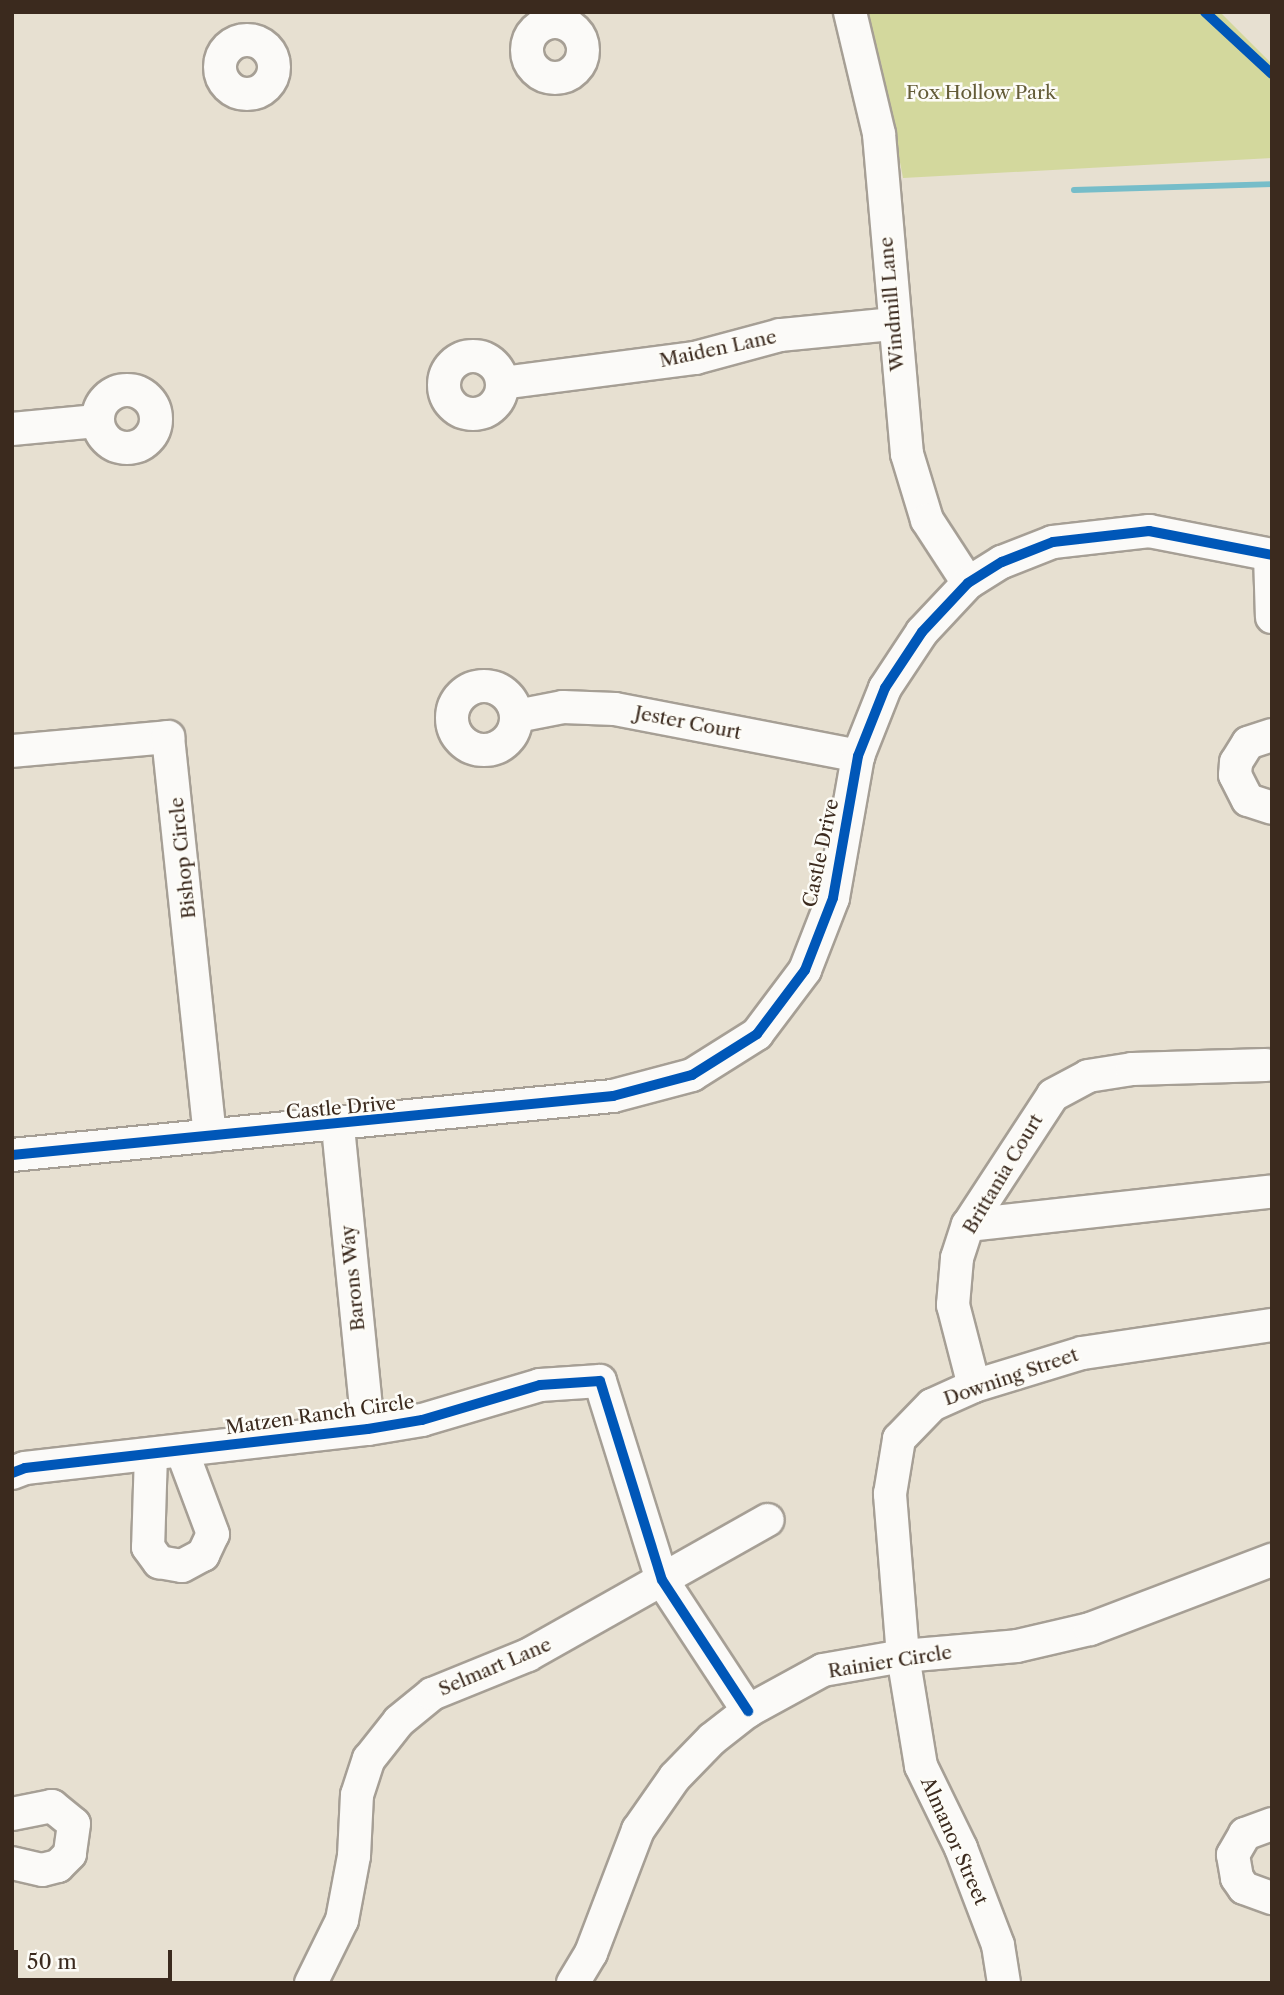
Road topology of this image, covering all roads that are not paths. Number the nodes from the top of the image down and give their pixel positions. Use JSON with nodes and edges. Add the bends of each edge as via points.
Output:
{"nodes":[{"id":1,"x":850,"y":12,"type":"edge"},
{"id":2,"x":893,"y":324,"type":"junction"},
{"id":3,"x":502,"y":383,"type":"dead end"},
{"id":4,"x":97,"y":421,"type":"dead end"},
{"id":5,"x":12,"y":429,"type":"edge"},
{"id":6,"x":1271,"y":555,"type":"edge"},
{"id":7,"x":968,"y":583,"type":"junction"},
{"id":8,"x":1272,"y":617,"type":"edge"},
{"id":9,"x":517,"y":716,"type":"dead end"},
{"id":10,"x":1272,"y":735,"type":"edge"},
{"id":11,"x":12,"y":751,"type":"edge"},
{"id":12,"x":858,"y":756,"type":"junction"},
{"id":13,"x":1272,"y":808,"type":"edge"},
{"id":14,"x":1270,"y":1067,"type":"edge"},
{"id":15,"x":338,"y":1127,"type":"junction"},
{"id":16,"x":209,"y":1136,"type":"junction"},
{"id":17,"x":12,"y":1155,"type":"edge"},
{"id":18,"x":1269,"y":1192,"type":"dead end"},
{"id":19,"x":968,"y":1225,"type":"junction"},
{"id":20,"x":1272,"y":1325,"type":"edge"},
{"id":21,"x":974,"y":1386,"type":"junction"},
{"id":22,"x":368,"y":1429,"type":"junction"},
{"id":23,"x":182,"y":1451,"type":"junction"},
{"id":24,"x":151,"y":1454,"type":"junction"},
{"id":25,"x":12,"y":1473,"type":"edge"},
{"id":26,"x":768,"y":1520,"type":"dead end"},
{"id":27,"x":1272,"y":1560,"type":"edge"},
{"id":28,"x":663,"y":1580,"type":"junction"},
{"id":29,"x":903,"y":1656,"type":"junction"},
{"id":30,"x":748,"y":1711,"type":"junction"},
{"id":31,"x":12,"y":1814,"type":"edge"},
{"id":32,"x":1272,"y":1824,"type":"edge"},
{"id":33,"x":12,"y":1863,"type":"edge"},
{"id":34,"x":1272,"y":1898,"type":"edge"},
{"id":35,"x":311,"y":1983,"type":"edge"},
{"id":36,"x":573,"y":1983,"type":"edge"},
{"id":37,"x":1004,"y":1983,"type":"edge"}],
"edges":[{"from":1,"to":2,"type":"street","name":"Windmill Lane","via":[[879,134]]},
{"from":2,"to":3,"type":"street","name":"Maiden Lane","via":[[779,335],[695,358]]},
{"from":2,"to":7,"type":"street","name":"Windmill Lane","via":[[907,454],[927,520]]},
{"from":4,"to":5,"type":"street"},
{"from":6,"to":7,"type":"street","name":"Castle Drive","via":[[1149,531],[1053,542],[1002,562]]},
{"from":6,"to":8,"type":"street"},
{"from":7,"to":12,"type":"street","name":"Castle Drive","via":[[922,632],[885,688]]},
{"from":9,"to":12,"type":"street","name":"Jester Court","via":[[563,707],[615,709]]},
{"from":10,"to":13,"type":"street","via":[[1248,743],[1236,762],[1235,775],[1248,800]]},
{"from":11,"to":16,"type":"street","name":"Bishop Circle","via":[[168,737]]},
{"from":12,"to":15,"type":"street","name":"Castle Drive","via":[[833,898],[805,970],[757,1034],[692,1075],[613,1096]]},
{"from":14,"to":19,"type":"street","name":"Brittania Court","via":[[1132,1069],[1088,1076],[1053,1095]]},
{"from":15,"to":16,"type":"street","name":"Castle Drive"},
{"from":15,"to":22,"type":"street","name":"Barons Way"},
{"from":16,"to":17,"type":"street","name":"Castle Drive"},
{"from":18,"to":19,"type":"street"},
{"from":19,"to":21,"type":"street","name":"Brittania Court","via":[[957,1258],[953,1305]]},
{"from":20,"to":21,"type":"street","name":"Downing Street","via":[[1082,1353]]},
{"from":21,"to":29,"type":"street","name":"Downing Street","via":[[932,1405],[899,1439],[890,1494]]},
{"from":22,"to":23,"type":"street","name":"Matzen Ranch Circle"},
{"from":22,"to":28,"type":"street","name":"Matzen Ranch Circle","via":[[422,1420],[540,1385],[600,1381]]},
{"from":23,"to":24,"type":"street","name":"Matzen Ranch Circle"},
{"from":23,"to":24,"type":"street","via":[[213,1534],[203,1555],[182,1566],[159,1562],[148,1547]]},
{"from":24,"to":25,"type":"street","name":"Matzen Ranch Circle"},
{"from":26,"to":28,"type":"street","name":"Selmart Lane"},
{"from":27,"to":29,"type":"street","name":"Rainier Circle","via":[[1090,1629],[1017,1646]]},
{"from":28,"to":30,"type":"street","name":"Matzen Ranch Circle"},
{"from":28,"to":35,"type":"street","name":"Selmart Lane","via":[[528,1655],[432,1694],[399,1721],[369,1759],[357,1795],[354,1856],[342,1920]]},
{"from":29,"to":30,"type":"street","name":"Rainier Circle","via":[[823,1670]]},
{"from":29,"to":37,"type":"street","name":"Almanor Street","via":[[921,1766],[961,1848],[999,1945]]},
{"from":30,"to":36,"type":"street","name":"Rainier Circle","via":[[712,1738],[675,1777],[638,1830],[591,1954]]},
{"from":31,"to":33,"type":"street","via":[[52,1806],[74,1824],[70,1854],[58,1866],[42,1870]]},
{"from":32,"to":34,"type":"street","via":[[1245,1834],[1233,1855],[1244,1888]]}]}
